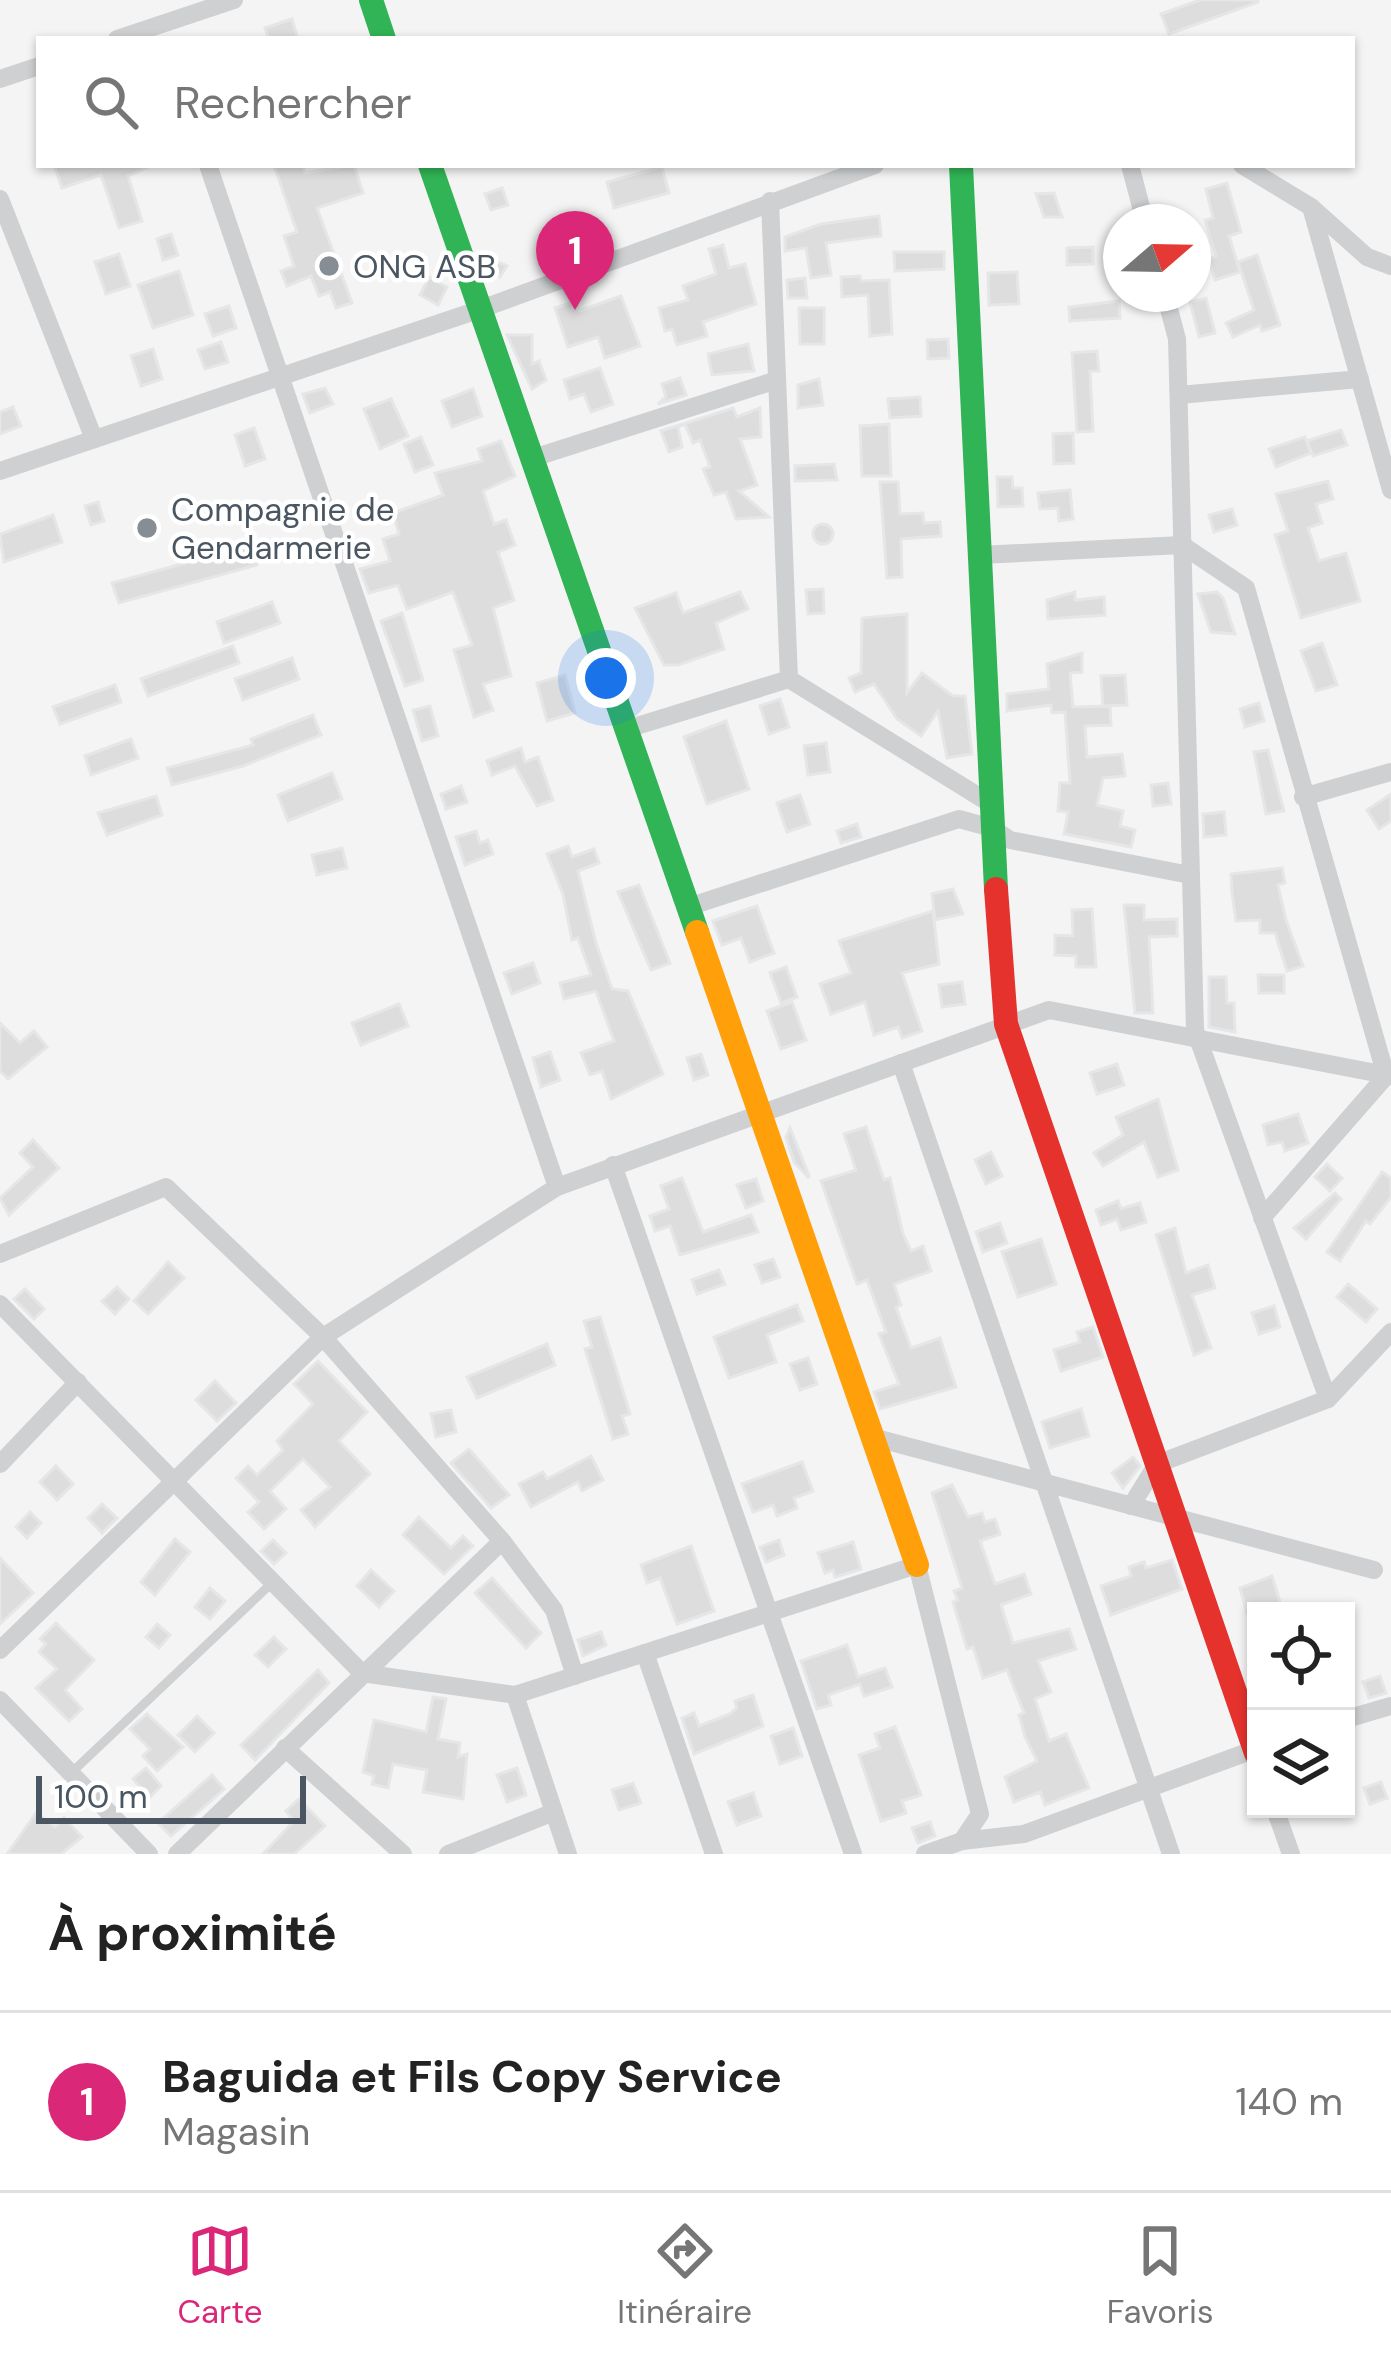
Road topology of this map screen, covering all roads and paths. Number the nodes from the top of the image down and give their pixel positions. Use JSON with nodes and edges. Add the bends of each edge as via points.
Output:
{"nodes":[{"id":1,"x":234,"y":0,"type":"edge"},
{"id":2,"x":370,"y":0,"type":"edge"},
{"id":3,"x":162,"y":32,"type":"edge"},
{"id":4,"x":384,"y":36,"type":"edge"},
{"id":5,"x":36,"y":67,"type":"edge"},
{"id":6,"x":0,"y":79,"type":"edge"},
{"id":7,"x":209,"y":168,"type":"edge"},
{"id":8,"x":431,"y":168,"type":"edge"},
{"id":9,"x":865,"y":168,"type":"edge"},
{"id":10,"x":961,"y":168,"type":"edge"},
{"id":11,"x":1131,"y":168,"type":"edge"},
{"id":12,"x":1247,"y":168,"type":"edge"},
{"id":13,"x":0,"y":199,"type":"edge"},
{"id":14,"x":770,"y":201,"type":"junction"},
{"id":15,"x":1140,"y":204,"type":"edge"},
{"id":16,"x":1311,"y":207,"type":"junction"},
{"id":17,"x":1391,"y":266,"type":"edge"},
{"id":18,"x":481,"y":309,"type":"junction"},
{"id":19,"x":1170,"y":312,"type":"edge"},
{"id":20,"x":280,"y":376,"type":"junction"},
{"id":21,"x":1360,"y":379,"type":"junction"},
{"id":22,"x":777,"y":380,"type":"junction"},
{"id":23,"x":1178,"y":395,"type":"junction"},
{"id":24,"x":94,"y":439,"type":"junction"},
{"id":25,"x":533,"y":458,"type":"junction"},
{"id":26,"x":0,"y":471,"type":"edge"},
{"id":27,"x":1391,"y":490,"type":"edge"},
{"id":28,"x":1182,"y":545,"type":"junction"},
{"id":29,"x":980,"y":555,"type":"junction"},
{"id":30,"x":789,"y":679,"type":"junction"},
{"id":31,"x":626,"y":729,"type":"junction"},
{"id":32,"x":1391,"y":772,"type":"edge"},
{"id":33,"x":1304,"y":797,"type":"junction"},
{"id":34,"x":991,"y":816,"type":"junction"},
{"id":35,"x":1190,"y":875,"type":"junction"},
{"id":36,"x":688,"y":907,"type":"junction"},
{"id":37,"x":1006,"y":1024,"type":"junction"},
{"id":38,"x":1199,"y":1042,"type":"junction"},
{"id":39,"x":901,"y":1063,"type":"junction"},
{"id":40,"x":1388,"y":1076,"type":"edge"},
{"id":41,"x":760,"y":1115,"type":"junction"},
{"id":42,"x":613,"y":1165,"type":"junction"},
{"id":43,"x":557,"y":1187,"type":"junction"},
{"id":44,"x":1262,"y":1218,"type":"junction"},
{"id":45,"x":0,"y":1254,"type":"edge"},
{"id":46,"x":0,"y":1304,"type":"edge"},
{"id":47,"x":1391,"y":1332,"type":"edge"},
{"id":48,"x":323,"y":1337,"type":"junction"},
{"id":49,"x":78,"y":1382,"type":"junction"},
{"id":50,"x":1328,"y":1399,"type":"junction"},
{"id":51,"x":872,"y":1437,"type":"junction"},
{"id":52,"x":1157,"y":1464,"type":"junction"},
{"id":53,"x":0,"y":1465,"type":"edge"},
{"id":54,"x":174,"y":1480,"type":"junction"},
{"id":55,"x":1042,"y":1482,"type":"junction"},
{"id":56,"x":1131,"y":1506,"type":"junction"},
{"id":57,"x":1177,"y":1522,"type":"junction"},
{"id":58,"x":502,"y":1541,"type":"junction"},
{"id":59,"x":916,"y":1565,"type":"junction"},
{"id":60,"x":1374,"y":1570,"type":"dead end"},
{"id":61,"x":274,"y":1581,"type":"junction"},
{"id":62,"x":770,"y":1612,"type":"junction"},
{"id":63,"x":0,"y":1649,"type":"edge"},
{"id":64,"x":645,"y":1653,"type":"junction"},
{"id":65,"x":362,"y":1672,"type":"junction"},
{"id":66,"x":574,"y":1676,"type":"junction"},
{"id":67,"x":515,"y":1695,"type":"junction"},
{"id":68,"x":0,"y":1700,"type":"edge"},
{"id":69,"x":1391,"y":1706,"type":"edge"},
{"id":70,"x":1355,"y":1716,"type":"edge"},
{"id":71,"x":1247,"y":1724,"type":"edge"},
{"id":72,"x":285,"y":1748,"type":"junction"},
{"id":73,"x":1247,"y":1753,"type":"edge"},
{"id":74,"x":71,"y":1773,"type":"junction"},
{"id":75,"x":1148,"y":1788,"type":"junction"},
{"id":76,"x":554,"y":1812,"type":"junction"},
{"id":77,"x":1278,"y":1818,"type":"edge"},
{"id":78,"x":962,"y":1841,"type":"junction"},
{"id":79,"x":148,"y":1854,"type":"edge"},
{"id":80,"x":178,"y":1854,"type":"edge"},
{"id":81,"x":403,"y":1854,"type":"edge"},
{"id":82,"x":448,"y":1854,"type":"edge"},
{"id":83,"x":568,"y":1854,"type":"edge"},
{"id":84,"x":714,"y":1854,"type":"edge"},
{"id":85,"x":853,"y":1854,"type":"edge"},
{"id":86,"x":925,"y":1854,"type":"edge"},
{"id":87,"x":1171,"y":1854,"type":"edge"},
{"id":88,"x":1291,"y":1854,"type":"edge"}],
"edges":[{"from":1,"to":3,"type":"street"},
{"from":2,"to":4,"type":"street"},
{"from":5,"to":6,"type":"street"},
{"from":7,"to":20,"type":"street"},
{"from":8,"to":18,"type":"street"},
{"from":9,"to":14,"type":"street"},
{"from":10,"to":29,"type":"street"},
{"from":11,"to":15,"type":"street"},
{"from":12,"to":16,"type":"street"},
{"from":13,"to":24,"type":"street"},
{"from":14,"to":18,"type":"street"},
{"from":14,"to":22,"type":"street"},
{"from":16,"to":17,"type":"street","via":[[1367,257]]},
{"from":16,"to":21,"type":"street"},
{"from":18,"to":20,"type":"street"},
{"from":18,"to":25,"type":"street"},
{"from":19,"to":23,"type":"street"},
{"from":20,"to":24,"type":"street"},
{"from":20,"to":43,"type":"street"},
{"from":21,"to":23,"type":"street"},
{"from":21,"to":27,"type":"street"},
{"from":22,"to":25,"type":"street"},
{"from":22,"to":30,"type":"street"},
{"from":23,"to":28,"type":"street"},
{"from":24,"to":26,"type":"street"},
{"from":25,"to":31,"type":"street"},
{"from":28,"to":29,"type":"street"},
{"from":28,"to":33,"type":"street","via":[[1246,588]]},
{"from":28,"to":35,"type":"street"},
{"from":29,"to":34,"type":"street"},
{"from":30,"to":31,"type":"street"},
{"from":30,"to":34,"type":"street"},
{"from":31,"to":36,"type":"street"},
{"from":32,"to":33,"type":"street"},
{"from":33,"to":40,"type":"street"},
{"from":34,"to":35,"type":"street","via":[[1010,840]]},
{"from":34,"to":36,"type":"street","via":[[959,819]]},
{"from":34,"to":37,"type":"street"},
{"from":35,"to":38,"type":"street"},
{"from":36,"to":41,"type":"street"},
{"from":37,"to":38,"type":"street","via":[[1049,1010]]},
{"from":37,"to":39,"type":"street"},
{"from":37,"to":52,"type":"street"},
{"from":38,"to":40,"type":"street"},
{"from":38,"to":44,"type":"street"},
{"from":39,"to":41,"type":"street"},
{"from":39,"to":55,"type":"street"},
{"from":40,"to":44,"type":"street"},
{"from":41,"to":42,"type":"street"},
{"from":41,"to":51,"type":"street"},
{"from":42,"to":43,"type":"street"},
{"from":42,"to":62,"type":"street"},
{"from":43,"to":48,"type":"street"},
{"from":44,"to":50,"type":"street"},
{"from":45,"to":48,"type":"street","via":[[166,1186]]},
{"from":46,"to":49,"type":"street"},
{"from":47,"to":50,"type":"street"},
{"from":48,"to":54,"type":"street"},
{"from":48,"to":58,"type":"street"},
{"from":49,"to":53,"type":"street"},
{"from":49,"to":54,"type":"street"},
{"from":50,"to":52,"type":"street"},
{"from":51,"to":55,"type":"street"},
{"from":51,"to":59,"type":"street"},
{"from":52,"to":56,"type":"street"},
{"from":52,"to":57,"type":"street"},
{"from":54,"to":61,"type":"street"},
{"from":54,"to":63,"type":"street"},
{"from":55,"to":56,"type":"street"},
{"from":55,"to":75,"type":"street"},
{"from":56,"to":57,"type":"street"},
{"from":57,"to":60,"type":"street"},
{"from":57,"to":71,"type":"street"},
{"from":58,"to":65,"type":"street"},
{"from":58,"to":66,"type":"street","via":[[554,1610]]},
{"from":59,"to":62,"type":"street"},
{"from":59,"to":78,"type":"street","via":[[980,1814]]},
{"from":61,"to":65,"type":"street"},
{"from":61,"to":74,"type":"lane"},
{"from":62,"to":64,"type":"street"},
{"from":62,"to":85,"type":"street"},
{"from":64,"to":66,"type":"street"},
{"from":64,"to":84,"type":"street"},
{"from":65,"to":67,"type":"street"},
{"from":65,"to":72,"type":"street"},
{"from":66,"to":67,"type":"street"},
{"from":67,"to":76,"type":"street"},
{"from":68,"to":74,"type":"street"},
{"from":69,"to":70,"type":"street"},
{"from":72,"to":80,"type":"street"},
{"from":72,"to":81,"type":"street"},
{"from":73,"to":75,"type":"street"},
{"from":74,"to":79,"type":"street"},
{"from":75,"to":78,"type":"street","via":[[1024,1834]]},
{"from":75,"to":87,"type":"street"},
{"from":76,"to":82,"type":"street"},
{"from":76,"to":83,"type":"street"},
{"from":77,"to":88,"type":"street"},
{"from":78,"to":86,"type":"street"}]}
